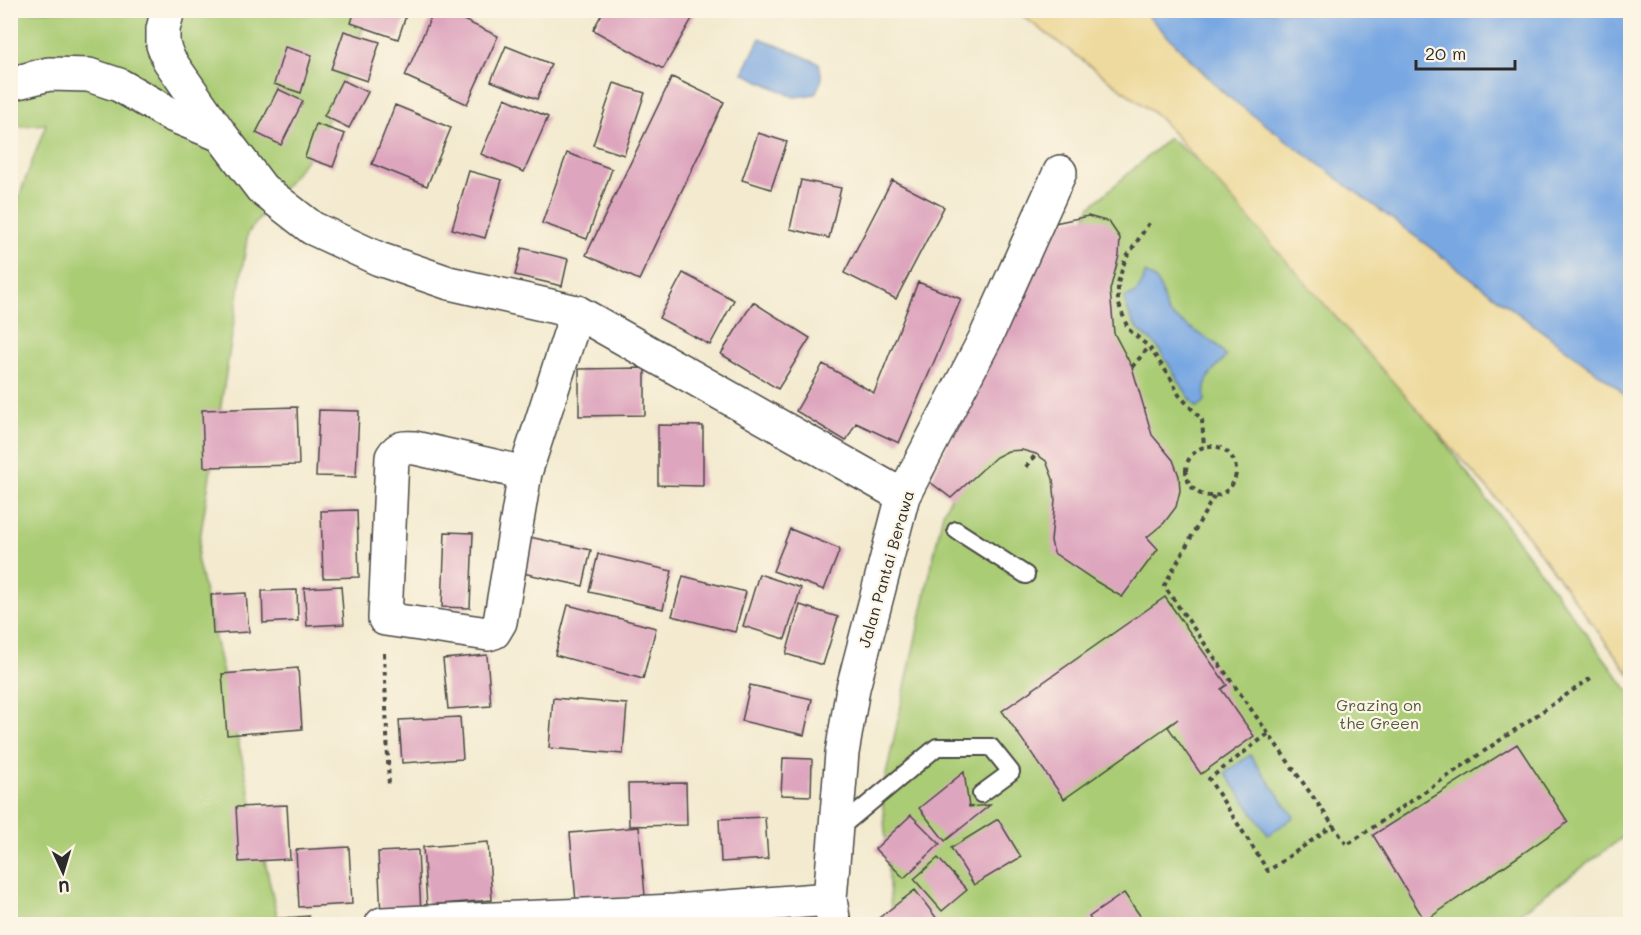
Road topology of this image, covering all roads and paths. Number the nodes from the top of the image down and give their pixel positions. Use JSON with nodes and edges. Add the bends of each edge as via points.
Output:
{"nodes":[{"id":1,"x":168,"y":10,"type":"edge"},
{"id":2,"x":10,"y":84,"type":"edge"},
{"id":3,"x":221,"y":135,"type":"junction"},
{"id":4,"x":1060,"y":172,"type":"dead end"},
{"id":5,"x":1149,"y":223,"type":"dead end"},
{"id":6,"x":577,"y":312,"type":"junction"},
{"id":7,"x":1149,"y":347,"type":"junction"},
{"id":8,"x":1132,"y":367,"type":"dead end"},
{"id":9,"x":1204,"y":447,"type":"junction"},
{"id":10,"x":1036,"y":454,"type":"dead end"},
{"id":11,"x":1026,"y":467,"type":"dead end"},
{"id":12,"x":525,"y":473,"type":"junction"},
{"id":13,"x":903,"y":496,"type":"junction"},
{"id":14,"x":1214,"y":496,"type":"junction"},
{"id":15,"x":956,"y":530,"type":"dead end"},
{"id":16,"x":1026,"y":575,"type":"dead end"},
{"id":17,"x":385,"y":619,"type":"junction"},
{"id":18,"x":1591,"y":678,"type":"dead end"},
{"id":19,"x":1268,"y":734,"type":"junction"},
{"id":20,"x":389,"y":787,"type":"dead end"},
{"id":21,"x":981,"y":794,"type":"dead end"},
{"id":22,"x":1334,"y":825,"type":"junction"},
{"id":23,"x":837,"y":831,"type":"junction"},
{"id":24,"x":832,"y":912,"type":"edge"},
{"id":25,"x":382,"y":924,"type":"edge"}],
"edges":[{"from":1,"to":3,"type":"street","via":[[163,45],[169,60]]},
{"from":2,"to":3,"type":"street","via":[[50,74],[89,75],[119,85],[172,115]]},
{"from":3,"to":6,"type":"street","via":[[262,189],[312,228],[379,259],[449,283]]},
{"from":4,"to":13,"type":"street","name":"Jalan Pantai Berawa","via":[[985,339]]},
{"from":5,"to":7,"type":"path","via":[[1125,260],[1117,293],[1128,329]]},
{"from":6,"to":12,"type":"street"},
{"from":6,"to":13,"type":"street"},
{"from":7,"to":8,"type":"path"},
{"from":7,"to":9,"type":"path","via":[[1179,395],[1202,420]]},
{"from":9,"to":14,"type":"path","via":[[1186,464],[1187,480],[1198,493]]},
{"from":9,"to":14,"type":"path","via":[[1221,448],[1236,466],[1229,489]]},
{"from":10,"to":11,"type":"path"},
{"from":12,"to":17,"type":"street","via":[[500,622],[494,632]]},
{"from":12,"to":17,"type":"street","via":[[415,448],[396,450],[392,456]]},
{"from":13,"to":23,"type":"street","name":"Jalan Pantai Berawa","via":[[853,688],[842,753]]},
{"from":14,"to":19,"type":"path","via":[[1164,586]]},
{"from":15,"to":16,"type":"lane"},
{"from":17,"to":20,"type":"path"},
{"from":18,"to":22,"type":"path","via":[[1347,845]]},
{"from":19,"to":22,"type":"path"},
{"from":19,"to":22,"type":"path","via":[[1209,779],[1268,871]]},
{"from":21,"to":23,"type":"lane","via":[[1011,772],[991,747],[937,747]]},
{"from":23,"to":24,"type":"street","name":"Jalan Pantai Berawa"},
{"from":24,"to":25,"type":"street","via":[[674,911]]}]}
